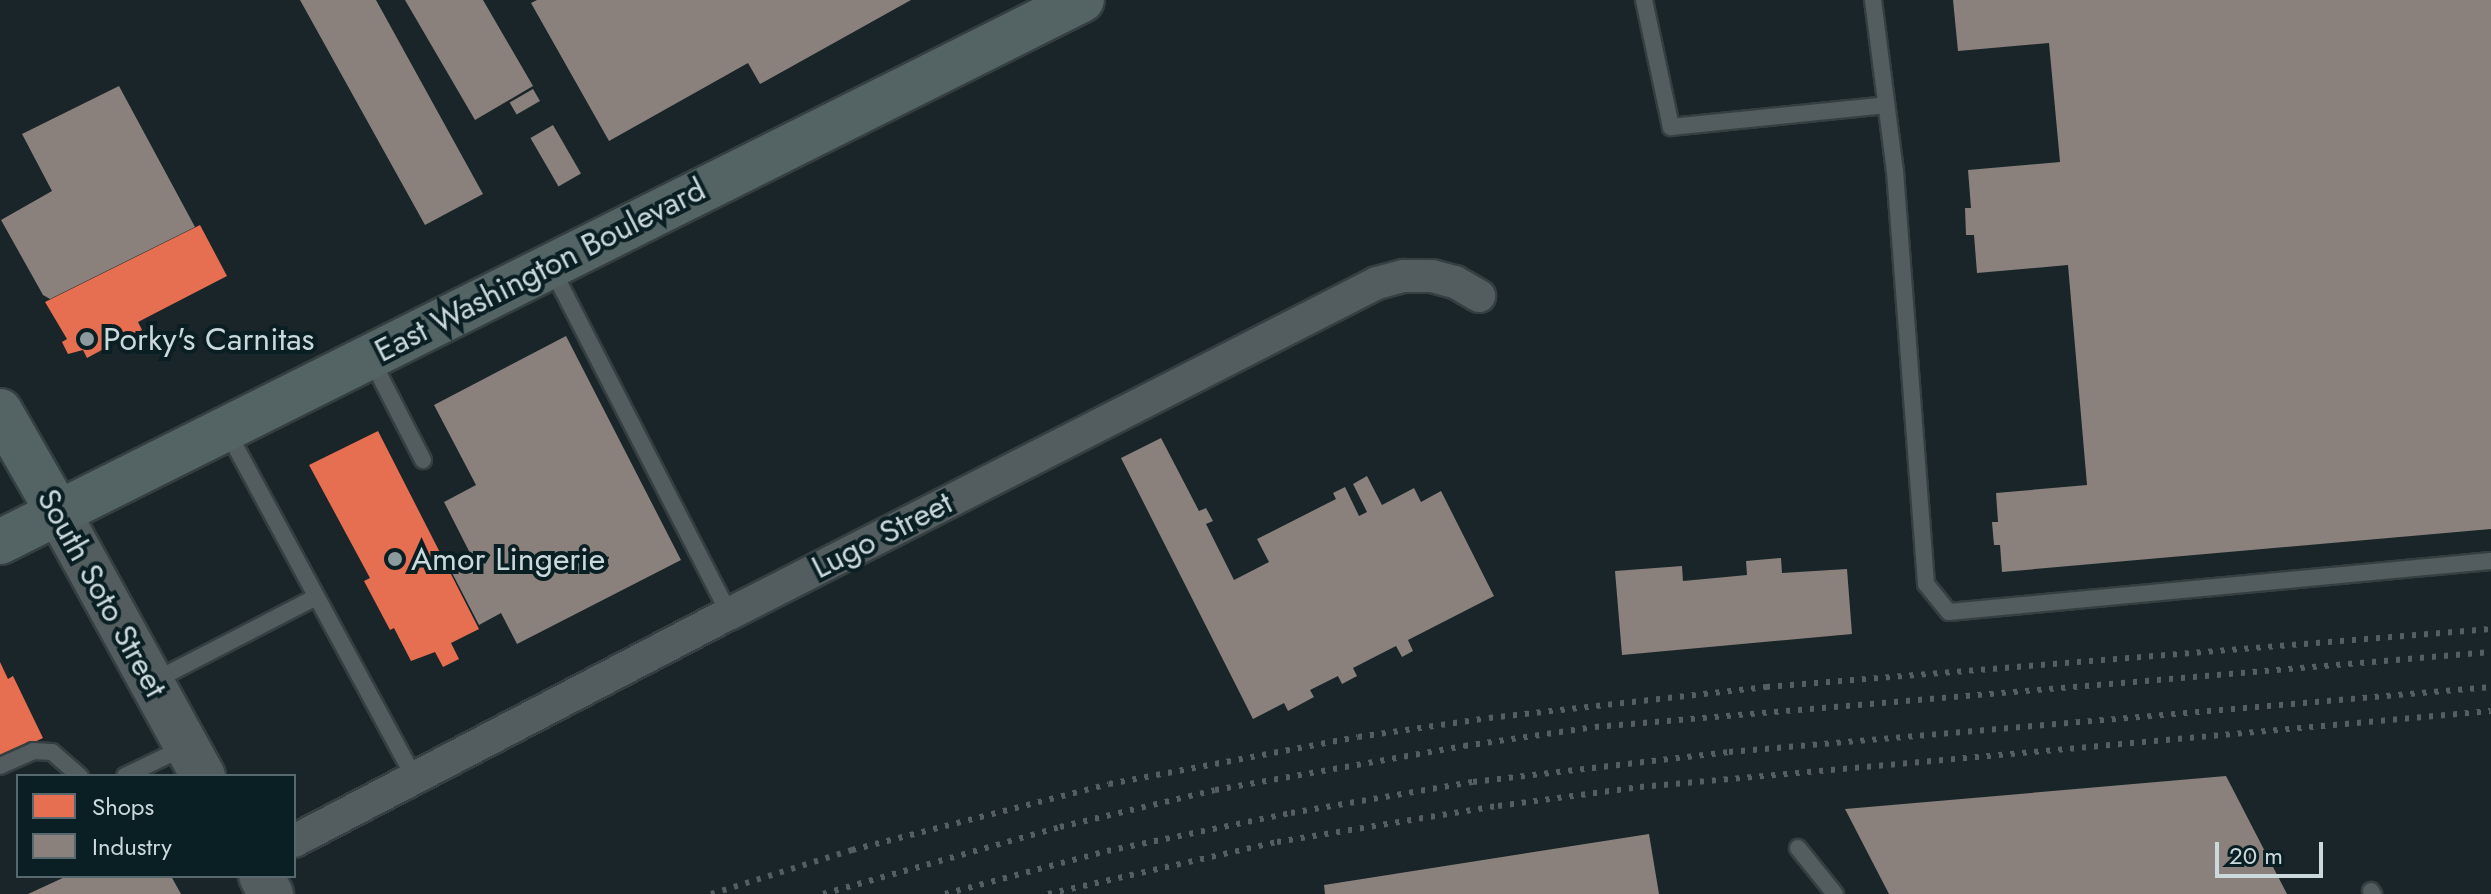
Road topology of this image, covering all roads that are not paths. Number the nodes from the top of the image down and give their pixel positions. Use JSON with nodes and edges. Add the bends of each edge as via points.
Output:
{"nodes":[{"id":1,"x":1082,"y":0,"type":"edge"},
{"id":2,"x":1644,"y":0,"type":"edge"},
{"id":3,"x":1873,"y":0,"type":"edge"},
{"id":4,"x":1886,"y":105,"type":"junction"},
{"id":5,"x":549,"y":264,"type":"junction"},
{"id":6,"x":1479,"y":296,"type":"dead end"},
{"id":7,"x":369,"y":356,"type":"junction"},
{"id":8,"x":0,"y":411,"type":"edge"},
{"id":9,"x":227,"y":431,"type":"junction"},
{"id":10,"x":423,"y":460,"type":"dead end"},
{"id":11,"x":59,"y":514,"type":"junction"},
{"id":12,"x":0,"y":542,"type":"edge"},
{"id":13,"x":2491,"y":561,"type":"edge"},
{"id":14,"x":316,"y":597,"type":"junction"},
{"id":15,"x":729,"y":614,"type":"junction"},
{"id":16,"x":151,"y":683,"type":"junction"},
{"id":17,"x":194,"y":761,"type":"edge"},
{"id":18,"x":0,"y":766,"type":"edge"},
{"id":19,"x":78,"y":774,"type":"edge"},
{"id":20,"x":134,"y":774,"type":"edge"},
{"id":21,"x":415,"y":778,"type":"junction"},
{"id":22,"x":296,"y":840,"type":"edge"},
{"id":23,"x":1798,"y":848,"type":"dead end"},
{"id":24,"x":1835,"y":894,"type":"edge"}],
"edges":[{"from":1,"to":5,"type":"main road","name":"East Washington Boulevard"},
{"from":2,"to":4,"type":"lane","via":[[1671,127]]},
{"from":3,"to":4,"type":"lane"},
{"from":4,"to":13,"type":"lane","via":[[1926,584],[1949,612]]},
{"from":5,"to":7,"type":"main road","name":"East Washington Boulevard"},
{"from":5,"to":15,"type":"lane"},
{"from":6,"to":15,"type":"street","name":"Lugo Street","via":[[1432,276],[1377,283]]},
{"from":7,"to":9,"type":"main road","name":"East Washington Boulevard"},
{"from":7,"to":10,"type":"lane"},
{"from":8,"to":11,"type":"main road","name":"South Soto Street"},
{"from":9,"to":11,"type":"main road","name":"East Washington Boulevard"},
{"from":9,"to":14,"type":"lane"},
{"from":11,"to":12,"type":"main road","name":"East Washington Boulevard"},
{"from":11,"to":16,"type":"main road","name":"South Soto Street"},
{"from":14,"to":16,"type":"lane"},
{"from":14,"to":21,"type":"lane"},
{"from":15,"to":21,"type":"street","name":"Lugo Street"},
{"from":16,"to":17,"type":"main road","name":"South Soto Street"},
{"from":17,"to":20,"type":"lane"},
{"from":18,"to":19,"type":"lane","via":[[33,751],[52,752]]},
{"from":21,"to":22,"type":"street","name":"Lugo Street"},
{"from":23,"to":24,"type":"lane"}]}
